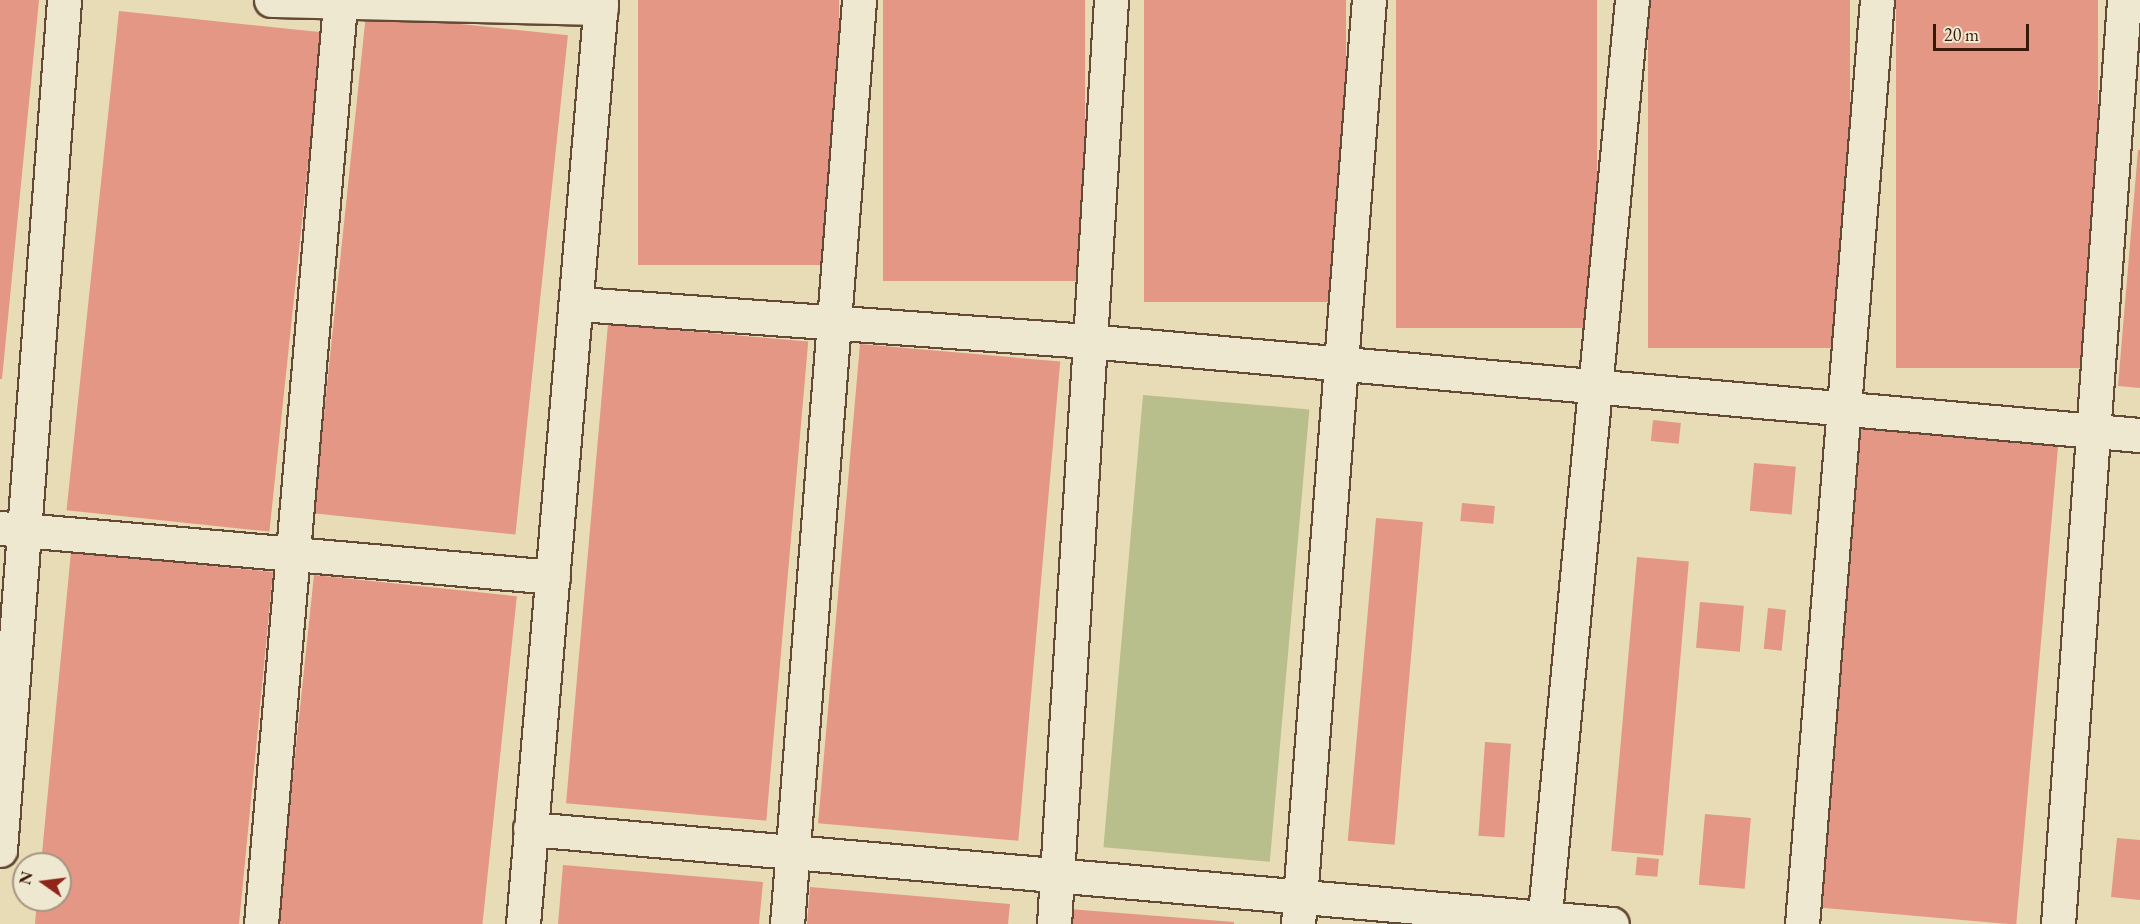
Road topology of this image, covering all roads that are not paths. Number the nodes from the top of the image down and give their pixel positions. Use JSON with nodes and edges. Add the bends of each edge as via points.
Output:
{"nodes":[{"id":1,"x":64,"y":0,"type":"edge"},
{"id":2,"x":270,"y":0,"type":"edge"},
{"id":3,"x":860,"y":0,"type":"edge"},
{"id":4,"x":1112,"y":0,"type":"edge"},
{"id":5,"x":1369,"y":0,"type":"edge"},
{"id":6,"x":1632,"y":0,"type":"edge"},
{"id":7,"x":1877,"y":0,"type":"edge"},
{"id":8,"x":2124,"y":0,"type":"edge"},
{"id":9,"x":340,"y":4,"type":"junction"},
{"id":10,"x":601,"y":4,"type":"edge"},
{"id":11,"x":579,"y":304,"type":"junction"},
{"id":12,"x":830,"y":324,"type":"junction"},
{"id":13,"x":1088,"y":341,"type":"junction"},
{"id":14,"x":1341,"y":363,"type":"junction"},
{"id":15,"x":1593,"y":386,"type":"junction"},
{"id":16,"x":1844,"y":408,"type":"junction"},
{"id":17,"x":2093,"y":431,"type":"junction"},
{"id":18,"x":2140,"y":435,"type":"edge"},
{"id":19,"x":13,"y":529,"type":"edge"},
{"id":20,"x":293,"y":556,"type":"junction"},
{"id":21,"x":553,"y":577,"type":"junction"},
{"id":22,"x":530,"y":829,"type":"junction"},
{"id":23,"x":0,"y":850,"type":"edge"},
{"id":24,"x":793,"y":852,"type":"junction"},
{"id":25,"x":1059,"y":879,"type":"junction"},
{"id":26,"x":1300,"y":910,"type":"edge"},
{"id":27,"x":1544,"y":921,"type":"edge"},
{"id":28,"x":261,"y":924,"type":"edge"},
{"id":29,"x":523,"y":924,"type":"edge"},
{"id":30,"x":787,"y":924,"type":"edge"},
{"id":31,"x":1054,"y":924,"type":"edge"},
{"id":32,"x":1612,"y":924,"type":"edge"},
{"id":33,"x":1802,"y":924,"type":"edge"},
{"id":34,"x":2058,"y":924,"type":"edge"}],
"edges":[{"from":1,"to":19,"type":"street"},
{"from":2,"to":9,"type":"street"},
{"from":3,"to":12,"type":"street"},
{"from":4,"to":13,"type":"street"},
{"from":5,"to":14,"type":"street"},
{"from":6,"to":15,"type":"street"},
{"from":7,"to":16,"type":"street"},
{"from":8,"to":17,"type":"street"},
{"from":9,"to":10,"type":"street"},
{"from":9,"to":20,"type":"street"},
{"from":10,"to":11,"type":"street"},
{"from":11,"to":12,"type":"street"},
{"from":11,"to":21,"type":"street"},
{"from":12,"to":13,"type":"street"},
{"from":12,"to":24,"type":"street"},
{"from":13,"to":14,"type":"street"},
{"from":13,"to":25,"type":"street"},
{"from":14,"to":15,"type":"street"},
{"from":14,"to":26,"type":"street"},
{"from":15,"to":16,"type":"street"},
{"from":15,"to":27,"type":"street"},
{"from":16,"to":17,"type":"street"},
{"from":16,"to":33,"type":"street"},
{"from":17,"to":18,"type":"street"},
{"from":17,"to":34,"type":"street"},
{"from":19,"to":20,"type":"street"},
{"from":19,"to":23,"type":"street"},
{"from":20,"to":21,"type":"street"},
{"from":20,"to":28,"type":"street"},
{"from":21,"to":22,"type":"street"},
{"from":22,"to":24,"type":"street"},
{"from":22,"to":29,"type":"street"},
{"from":24,"to":25,"type":"street"},
{"from":24,"to":30,"type":"street"},
{"from":25,"to":26,"type":"street"},
{"from":25,"to":31,"type":"street"},
{"from":26,"to":27,"type":"street"},
{"from":27,"to":32,"type":"street"}]}
